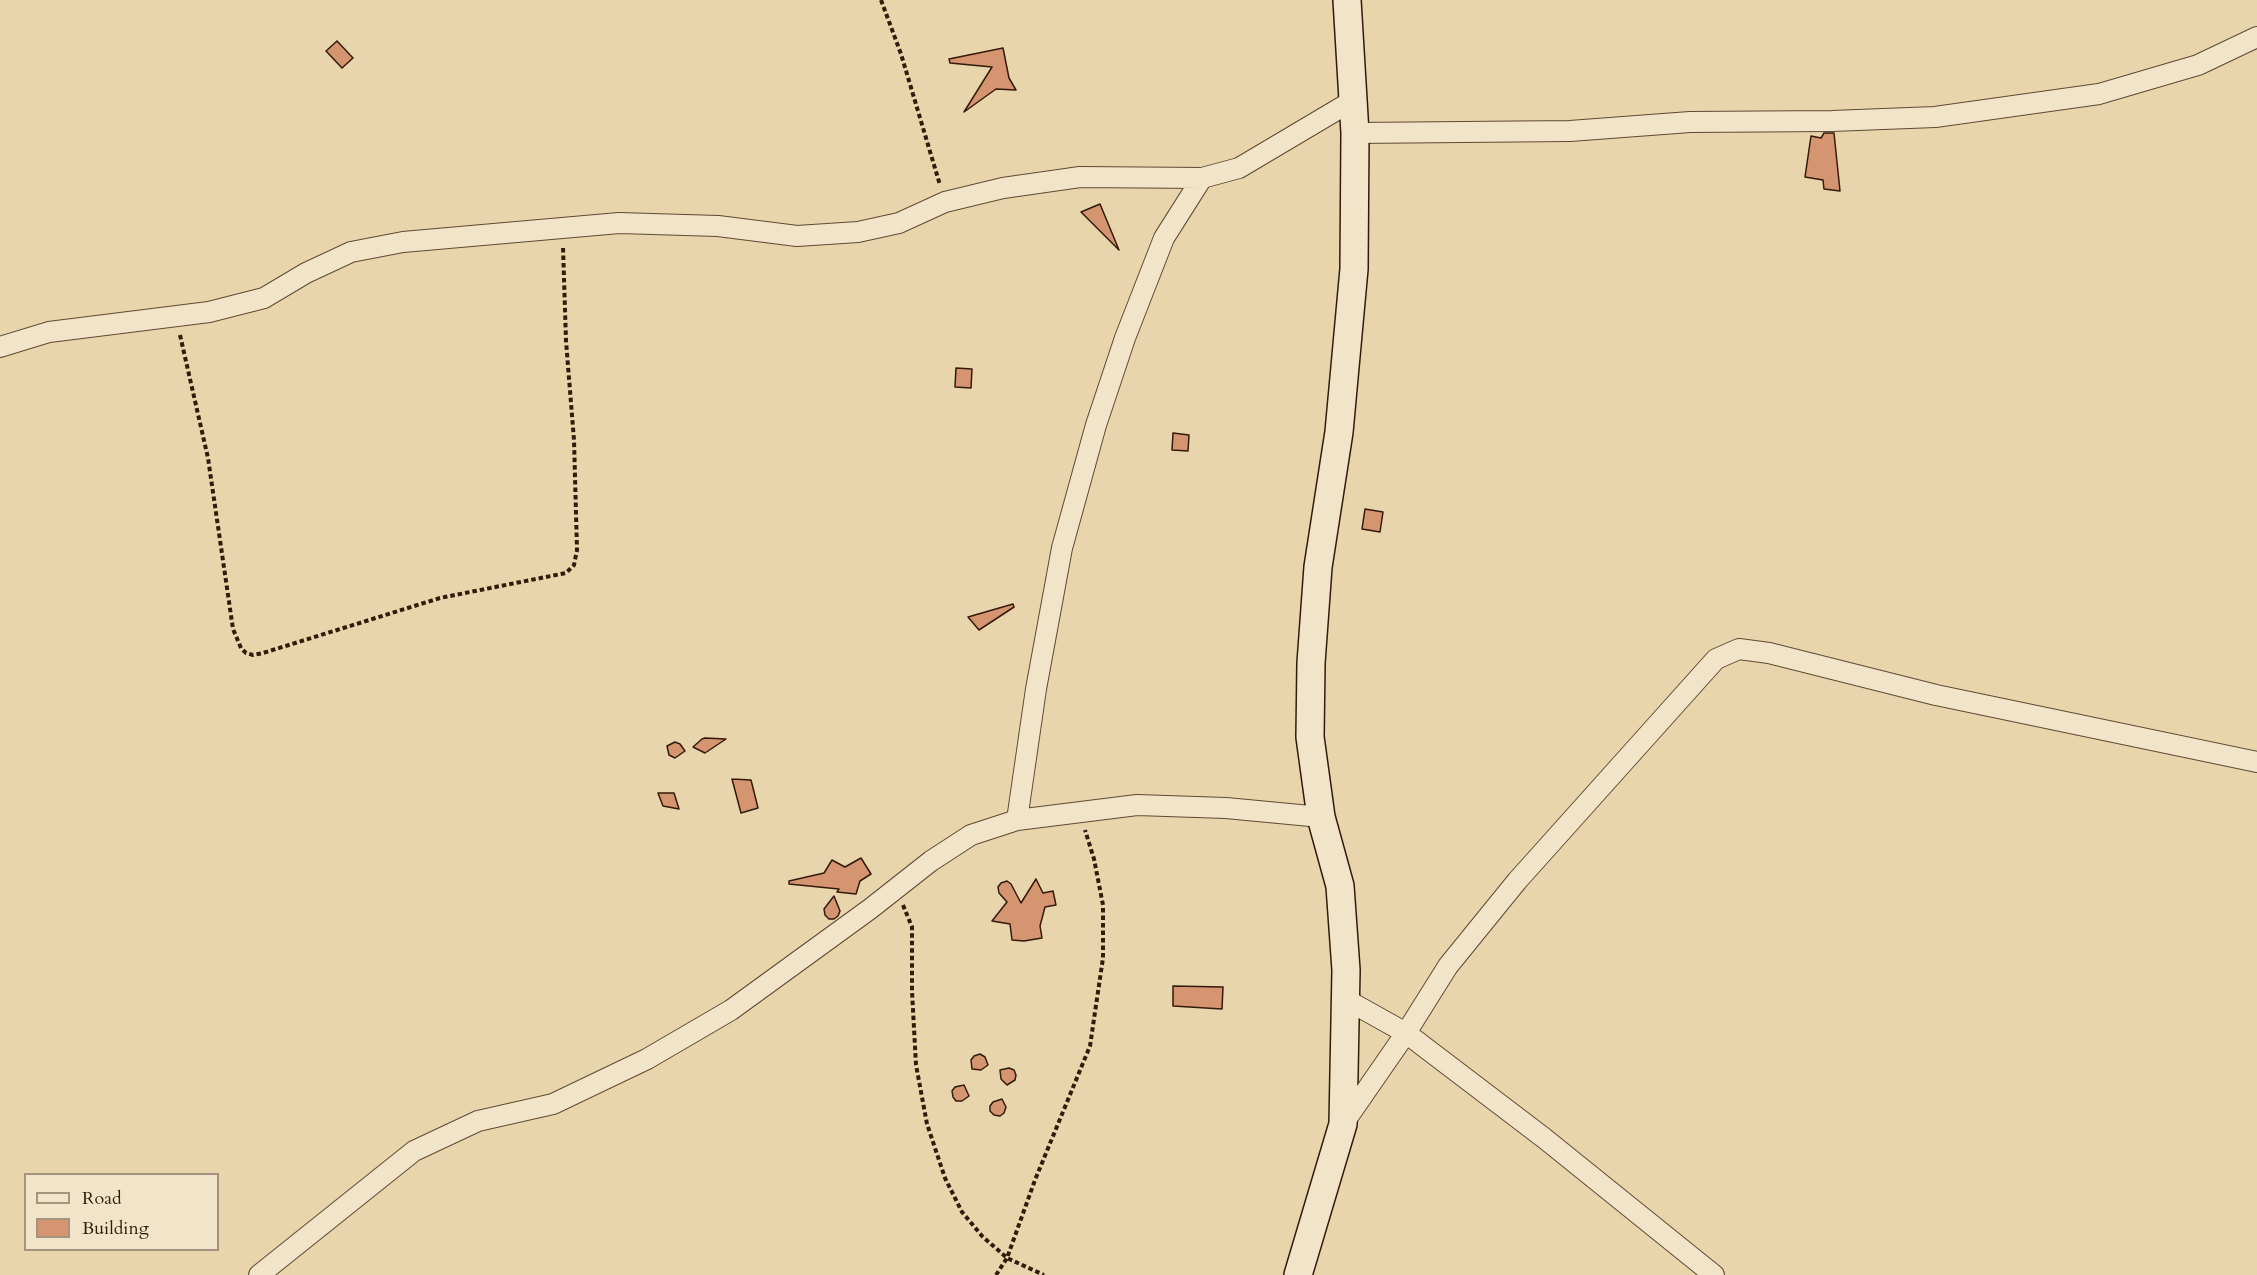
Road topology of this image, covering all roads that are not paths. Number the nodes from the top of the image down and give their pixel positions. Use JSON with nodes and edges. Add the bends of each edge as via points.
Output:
{"nodes":[{"id":1,"x":1347,"y":0,"type":"edge"},
{"id":2,"x":2257,"y":37,"type":"edge"},
{"id":3,"x":1353,"y":101,"type":"junction"},
{"id":4,"x":1355,"y":134,"type":"junction"},
{"id":5,"x":1202,"y":178,"type":"junction"},
{"id":6,"x":0,"y":347,"type":"edge"},
{"id":7,"x":2257,"y":762,"type":"edge"},
{"id":8,"x":1321,"y":817,"type":"junction"},
{"id":9,"x":1017,"y":820,"type":"junction"},
{"id":10,"x":1345,"y":999,"type":"junction"},
{"id":11,"x":1406,"y":1034,"type":"junction"},
{"id":12,"x":1343,"y":1124,"type":"junction"},
{"id":13,"x":259,"y":1275,"type":"edge"},
{"id":14,"x":1298,"y":1275,"type":"edge"},
{"id":15,"x":1714,"y":1275,"type":"edge"}],
"edges":[{"from":1,"to":3,"type":"street"},
{"from":2,"to":4,"type":"street","via":[[2198,65],[2099,94],[1935,117],[1690,122],[1570,131]]},
{"from":3,"to":4,"type":"street"},
{"from":3,"to":5,"type":"street","via":[[1239,168]]},
{"from":4,"to":8,"type":"street","via":[[1354,269],[1339,432],[1318,567],[1311,663],[1310,736]]},
{"from":5,"to":6,"type":"street","via":[[1080,177],[1003,188],[945,202],[899,223],[858,232],[797,236],[718,226],[619,223],[403,242],[351,252],[264,298],[209,312],[49,332]]},
{"from":5,"to":9,"type":"street","via":[[1164,238],[1096,425],[1062,548]]},
{"from":7,"to":11,"type":"street","via":[[1738,649],[1716,658],[1516,881],[1448,966]]},
{"from":8,"to":9,"type":"street","via":[[1137,805]]},
{"from":8,"to":10,"type":"street","via":[[1340,886]]},
{"from":9,"to":13,"type":"street","via":[[971,835],[731,1010],[647,1059],[553,1104],[478,1121],[414,1151]]},
{"from":10,"to":11,"type":"street"},
{"from":10,"to":12,"type":"street"},
{"from":11,"to":12,"type":"street"},
{"from":11,"to":15,"type":"street","via":[[1544,1138]]},
{"from":12,"to":14,"type":"street"}]}
